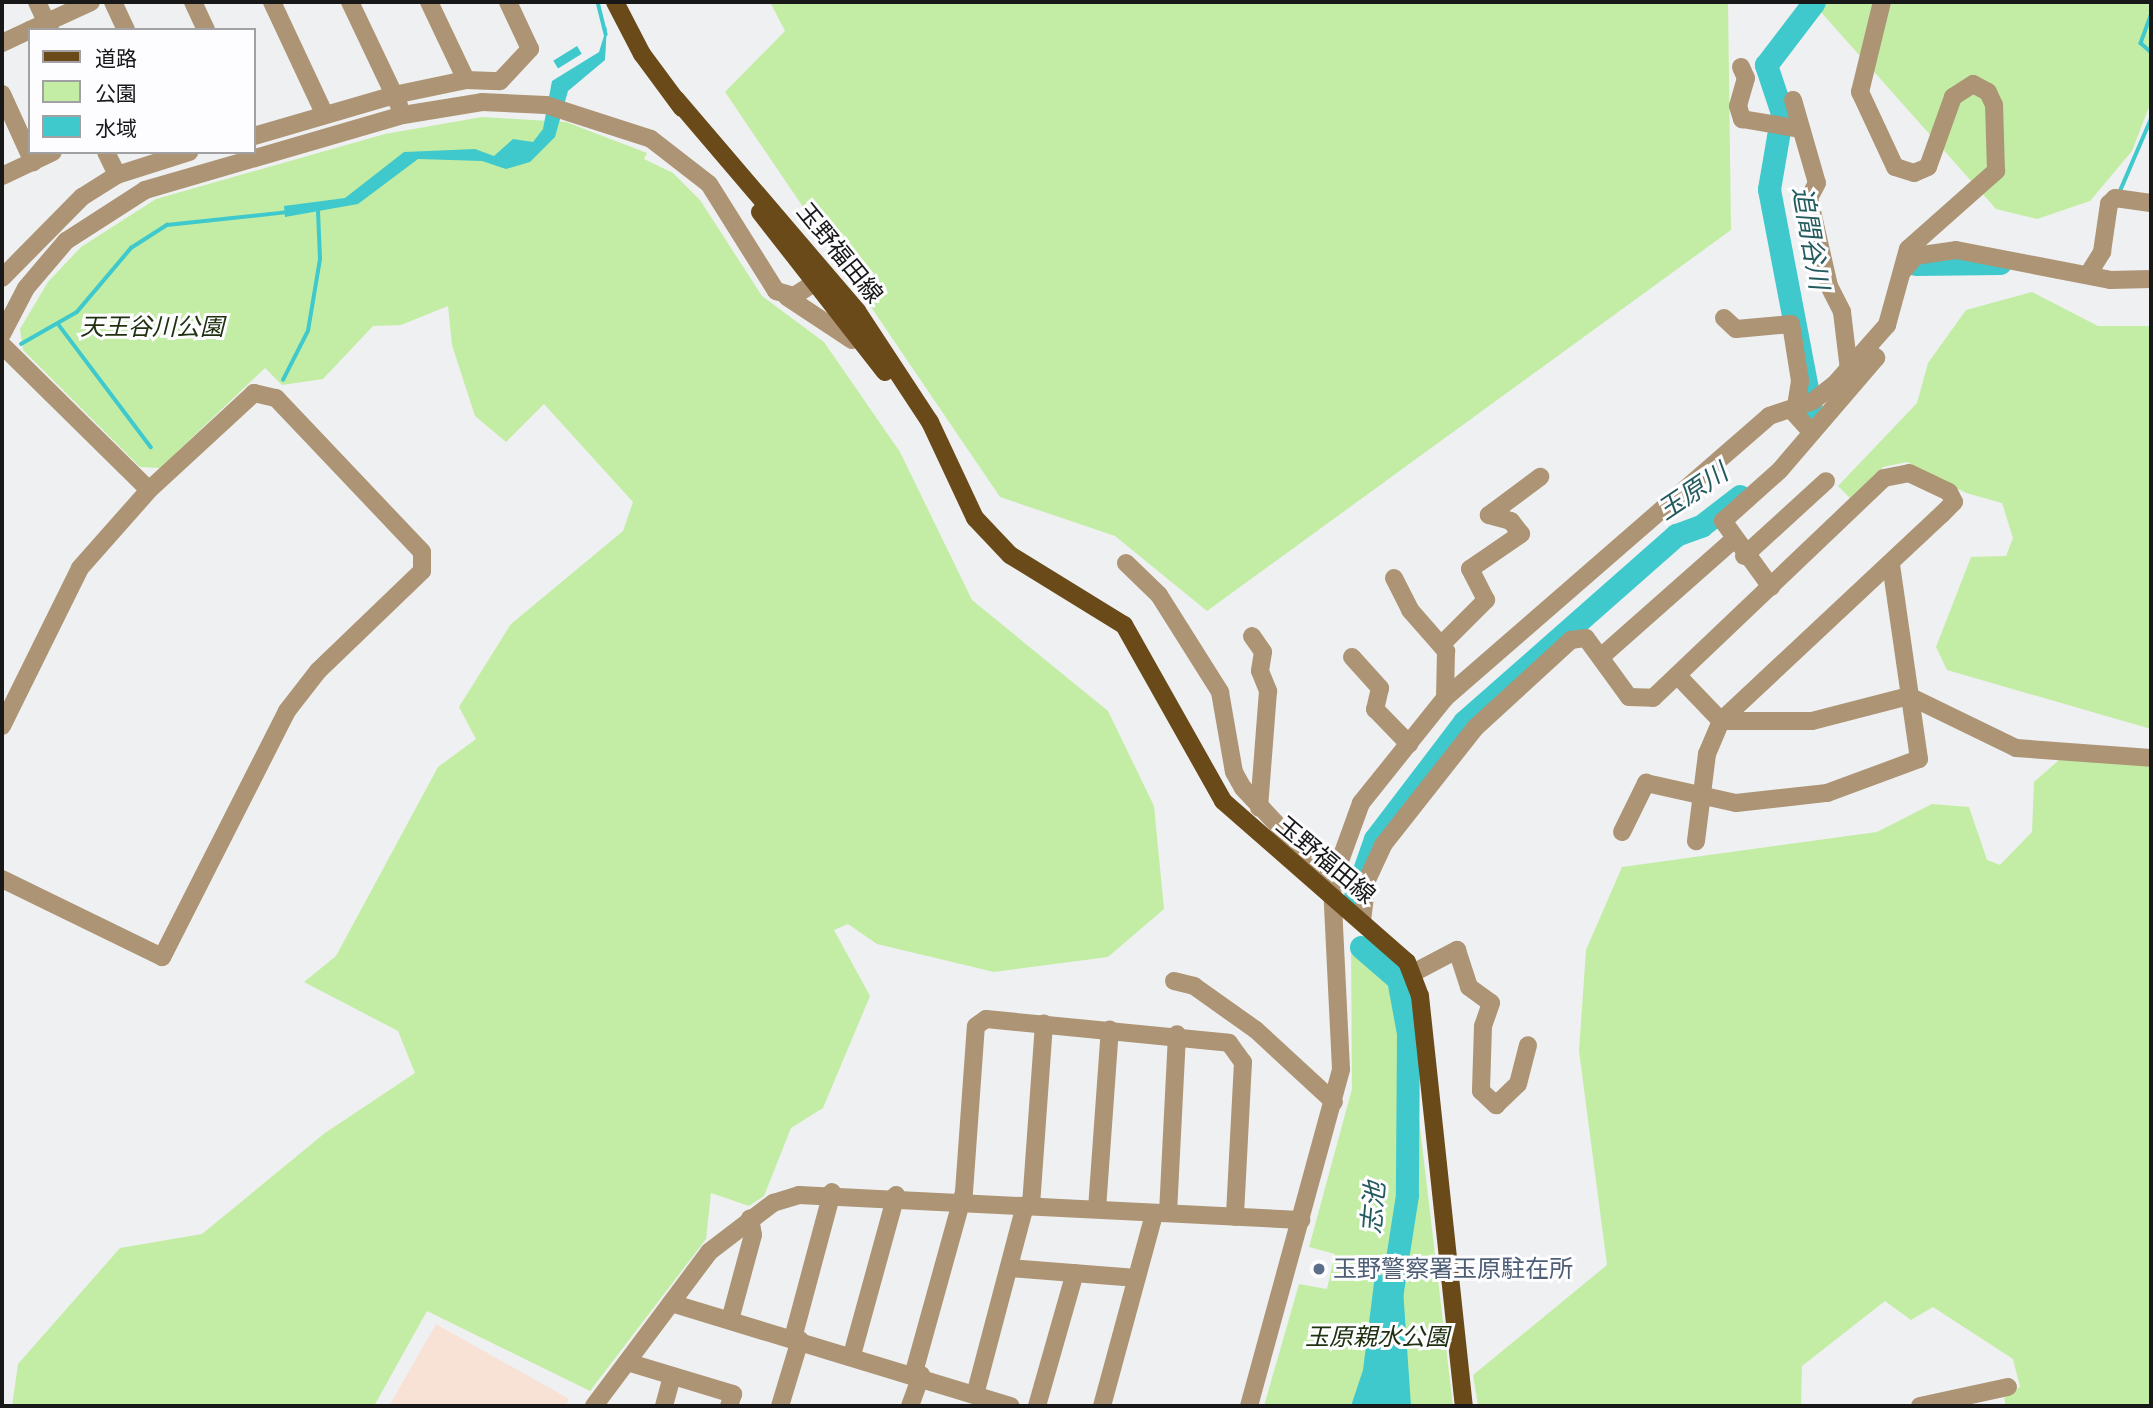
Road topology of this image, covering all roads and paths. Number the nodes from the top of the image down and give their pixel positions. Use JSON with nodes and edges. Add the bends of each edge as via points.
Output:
{"nodes":[{"id":1,"x":37,"y":2,"type":"edge"},
{"id":2,"x":90,"y":2,"type":"edge"},
{"id":3,"x":113,"y":2,"type":"edge"},
{"id":4,"x":193,"y":2,"type":"edge"},
{"id":5,"x":272,"y":2,"type":"edge"},
{"id":6,"x":351,"y":2,"type":"edge"},
{"id":7,"x":429,"y":2,"type":"edge"},
{"id":8,"x":508,"y":2,"type":"edge"},
{"id":9,"x":615,"y":2,"type":"edge"},
{"id":10,"x":1882,"y":2,"type":"edge"},
{"id":11,"x":39,"y":28,"type":"edge"},
{"id":12,"x":125,"y":28,"type":"edge"},
{"id":13,"x":205,"y":28,"type":"edge"},
{"id":14,"x":28,"y":32,"type":"edge"},
{"id":15,"x":2,"y":43,"type":"edge"},
{"id":16,"x":1741,"y":67,"type":"dead end"},
{"id":17,"x":466,"y":80,"type":"junction"},
{"id":18,"x":500,"y":80,"type":"junction"},
{"id":19,"x":2,"y":94,"type":"edge"},
{"id":20,"x":394,"y":95,"type":"junction"},
{"id":21,"x":1793,"y":100,"type":"dead end"},
{"id":22,"x":498,"y":102,"type":"junction"},
{"id":23,"x":324,"y":113,"type":"junction"},
{"id":24,"x":403,"y":115,"type":"junction"},
{"id":25,"x":1788,"y":124,"type":"junction"},
{"id":26,"x":256,"y":134,"type":"edge"},
{"id":27,"x":28,"y":151,"type":"edge"},
{"id":28,"x":29,"y":154,"type":"edge"},
{"id":29,"x":49,"y":154,"type":"edge"},
{"id":30,"x":107,"y":154,"type":"edge"},
{"id":31,"x":182,"y":154,"type":"edge"},
{"id":32,"x":185,"y":154,"type":"edge"},
{"id":33,"x":33,"y":162,"type":"junction"},
{"id":34,"x":117,"y":175,"type":"junction"},
{"id":35,"x":192,"y":175,"type":"junction"},
{"id":36,"x":2,"y":176,"type":"edge"},
{"id":37,"x":2151,"y":203,"type":"edge"},
{"id":38,"x":4,"y":268,"type":"edge"},
{"id":39,"x":2089,"y":273,"type":"junction"},
{"id":40,"x":822,"y":278,"type":"junction"},
{"id":41,"x":1899,"y":278,"type":"junction"},
{"id":42,"x":2151,"y":279,"type":"edge"},
{"id":43,"x":787,"y":297,"type":"junction"},
{"id":44,"x":1724,"y":318,"type":"dead end"},
{"id":45,"x":2,"y":334,"type":"edge"},
{"id":46,"x":2,"y":345,"type":"edge"},
{"id":47,"x":1849,"y":378,"type":"junction"},
{"id":48,"x":893,"y":383,"type":"junction"},
{"id":49,"x":1804,"y":404,"type":"junction"},
{"id":50,"x":1808,"y":429,"type":"junction"},
{"id":51,"x":943,"y":453,"type":"junction"},
{"id":52,"x":1540,"y":477,"type":"dead end"},
{"id":53,"x":1826,"y":481,"type":"dead end"},
{"id":54,"x":149,"y":490,"type":"junction"},
{"id":55,"x":1732,"y":541,"type":"junction"},
{"id":56,"x":1744,"y":556,"type":"junction"},
{"id":57,"x":1126,"y":563,"type":"dead end"},
{"id":58,"x":1891,"y":565,"type":"junction"},
{"id":59,"x":1394,"y":578,"type":"dead end"},
{"id":60,"x":1771,"y":587,"type":"junction"},
{"id":61,"x":1252,"y":636,"type":"dead end"},
{"id":62,"x":1441,"y":645,"type":"junction"},
{"id":63,"x":1602,"y":656,"type":"junction"},
{"id":64,"x":1352,"y":657,"type":"dead end"},
{"id":65,"x":1678,"y":676,"type":"junction"},
{"id":66,"x":1909,"y":696,"type":"junction"},
{"id":67,"x":1445,"y":698,"type":"junction"},
{"id":68,"x":1721,"y":721,"type":"junction"},
{"id":69,"x":2,"y":726,"type":"edge"},
{"id":70,"x":1409,"y":744,"type":"junction"},
{"id":71,"x":2151,"y":758,"type":"edge"},
{"id":72,"x":1702,"y":797,"type":"junction"},
{"id":73,"x":1259,"y":808,"type":"junction"},
{"id":74,"x":1622,"y":832,"type":"dead end"},
{"id":75,"x":1696,"y":841,"type":"dead end"},
{"id":76,"x":2,"y":879,"type":"edge"},
{"id":77,"x":1332,"y":891,"type":"junction"},
{"id":78,"x":1362,"y":921,"type":"junction"},
{"id":79,"x":1413,"y":973,"type":"junction"},
{"id":80,"x":1174,"y":981,"type":"dead end"},
{"id":81,"x":1044,"y":1023,"type":"junction"},
{"id":82,"x":1111,"y":1029,"type":"junction"},
{"id":83,"x":1177,"y":1034,"type":"junction"},
{"id":84,"x":1528,"y":1045,"type":"dead end"},
{"id":85,"x":1334,"y":1102,"type":"junction"},
{"id":86,"x":832,"y":1192,"type":"junction"},
{"id":87,"x":896,"y":1195,"type":"junction"},
{"id":88,"x":959,"y":1198,"type":"junction"},
{"id":89,"x":1028,"y":1205,"type":"junction"},
{"id":90,"x":1097,"y":1209,"type":"junction"},
{"id":91,"x":1161,"y":1214,"type":"junction"},
{"id":92,"x":1235,"y":1217,"type":"junction"},
{"id":93,"x":750,"y":1218,"type":"junction"},
{"id":94,"x":1301,"y":1220,"type":"junction"},
{"id":95,"x":1010,"y":1268,"type":"junction"},
{"id":96,"x":1075,"y":1273,"type":"junction"},
{"id":97,"x":1138,"y":1278,"type":"junction"},
{"id":98,"x":671,"y":1303,"type":"junction"},
{"id":99,"x":730,"y":1320,"type":"junction"},
{"id":100,"x":796,"y":1339,"type":"junction"},
{"id":101,"x":852,"y":1355,"type":"junction"},
{"id":102,"x":627,"y":1362,"type":"junction"},
{"id":103,"x":917,"y":1373,"type":"junction"},
{"id":104,"x":672,"y":1376,"type":"junction"},
{"id":105,"x":2008,"y":1387,"type":"dead end"},
{"id":106,"x":976,"y":1391,"type":"junction"},
{"id":107,"x":1986,"y":1400,"type":"edge"},
{"id":108,"x":594,"y":1406,"type":"edge"},
{"id":109,"x":664,"y":1406,"type":"edge"},
{"id":110,"x":729,"y":1406,"type":"edge"},
{"id":111,"x":780,"y":1406,"type":"edge"},
{"id":112,"x":910,"y":1406,"type":"edge"},
{"id":113,"x":1011,"y":1406,"type":"edge"},
{"id":114,"x":1037,"y":1406,"type":"edge"},
{"id":115,"x":1102,"y":1406,"type":"edge"},
{"id":116,"x":1250,"y":1406,"type":"edge"},
{"id":117,"x":1464,"y":1406,"type":"edge"},
{"id":118,"x":1920,"y":1406,"type":"edge"}],
"edges":[{"from":1,"to":11,"type":"street"},
{"from":2,"to":11,"type":"street"},
{"from":3,"to":12,"type":"street"},
{"from":4,"to":13,"type":"street"},
{"from":5,"to":23,"type":"street"},
{"from":6,"to":20,"type":"street"},
{"from":7,"to":17,"type":"street"},
{"from":8,"to":18,"type":"street","via":[[530,49]]},
{"from":9,"to":40,"type":"main road","name":"玉野福田線","via":[[642,54]]},
{"from":10,"to":41,"type":"street","via":[[1860,92],[1895,167],[1914,173],[1928,166],[1954,97],[1966,84],[1988,92],[1999,146],[1989,183],[1945,211],[1908,249]]},
{"from":14,"to":15,"type":"street"},
{"from":16,"to":25,"type":"street","via":[[1746,78],[1738,106],[1742,119]]},
{"from":17,"to":18,"type":"street"},
{"from":17,"to":20,"type":"street"},
{"from":18,"to":22,"type":"street"},
{"from":19,"to":27,"type":"street"},
{"from":20,"to":23,"type":"street"},
{"from":20,"to":24,"type":"street"},
{"from":21,"to":25,"type":"street"},
{"from":22,"to":24,"type":"street"},
{"from":22,"to":43,"type":"street","via":[[555,107],[620,124],[691,165],[728,207],[767,279]]},
{"from":23,"to":26,"type":"street"},
{"from":24,"to":35,"type":"street","via":[[280,155]]},
{"from":25,"to":47,"type":"street","via":[[1817,183],[1809,198],[1829,285],[1842,312]]},
{"from":28,"to":33,"type":"street"},
{"from":29,"to":33,"type":"street"},
{"from":30,"to":34,"type":"street"},
{"from":31,"to":34,"type":"street"},
{"from":32,"to":35,"type":"street"},
{"from":33,"to":36,"type":"street"},
{"from":34,"to":38,"type":"street","via":[[58,216]]},
{"from":35,"to":45,"type":"street","via":[[145,190],[93,218],[45,263]]},
{"from":37,"to":39,"type":"street","via":[[2118,199],[2102,252]]},
{"from":39,"to":41,"type":"street","via":[[1956,250],[1915,256]]},
{"from":39,"to":42,"type":"street","via":[[2124,281]]},
{"from":40,"to":43,"type":"street"},
{"from":40,"to":48,"type":"main road","name":"玉野福田線"},
{"from":40,"to":51,"type":"main road","name":"玉野福田線","via":[[930,422]]},
{"from":41,"to":47,"type":"street","via":[[1887,325],[1871,354]]},
{"from":43,"to":48,"type":"street","via":[[839,326]]},
{"from":44,"to":49,"type":"street","via":[[1736,329],[1791,324]]},
{"from":46,"to":54,"type":"street"},
{"from":47,"to":49,"type":"street"},
{"from":47,"to":50,"type":"street"},
{"from":48,"to":51,"type":"main road","name":"玉野福田線"},
{"from":49,"to":50,"type":"street"},
{"from":49,"to":67,"type":"street","via":[[1769,416]]},
{"from":50,"to":55,"type":"street","via":[[1723,521]]},
{"from":51,"to":77,"type":"main road","name":"玉野福田線","via":[[975,518],[1010,555],[1124,625],[1210,783],[1244,824]]},
{"from":52,"to":62,"type":"street","via":[[1489,516],[1511,522],[1521,534],[1471,569],[1486,600]]},
{"from":53,"to":56,"type":"street"},
{"from":54,"to":69,"type":"street","via":[[80,568]]},
{"from":54,"to":76,"type":"street","via":[[254,393],[262,393],[276,398],[422,552],[422,571],[318,671],[287,711],[162,957]]},
{"from":55,"to":56,"type":"street"},
{"from":55,"to":63,"type":"street"},
{"from":56,"to":60,"type":"street"},
{"from":57,"to":73,"type":"street","via":[[1159,595],[1220,692],[1234,772]]},
{"from":58,"to":60,"type":"street","via":[[1954,502],[1949,492],[1909,473],[1884,478]]},
{"from":58,"to":66,"type":"street"},
{"from":58,"to":68,"type":"street"},
{"from":59,"to":62,"type":"street","via":[[1410,610]]},
{"from":60,"to":65,"type":"street"},
{"from":61,"to":73,"type":"street","via":[[1261,643],[1268,691]]},
{"from":62,"to":67,"type":"street","via":[[1448,659]]},
{"from":63,"to":65,"type":"street","via":[[1629,697],[1653,698]]},
{"from":63,"to":78,"type":"street","via":[[1586,638],[1572,640],[1476,727],[1383,845],[1367,880]]},
{"from":64,"to":70,"type":"street","via":[[1380,688],[1375,709]]},
{"from":65,"to":68,"type":"street"},
{"from":66,"to":68,"type":"street","via":[[1812,721]]},
{"from":66,"to":71,"type":"street","via":[[2016,748]]},
{"from":66,"to":72,"type":"street","via":[[1919,760],[1827,793],[1735,803]]},
{"from":67,"to":70,"type":"street"},
{"from":68,"to":72,"type":"street","via":[[1707,754]]},
{"from":70,"to":77,"type":"street","via":[[1361,803]]},
{"from":72,"to":74,"type":"street","via":[[1646,783]]},
{"from":72,"to":75,"type":"street"},
{"from":73,"to":77,"type":"street"},
{"from":77,"to":78,"type":"main road","name":"玉野福田線"},
{"from":77,"to":85,"type":"street","via":[[1342,1037]]},
{"from":78,"to":79,"type":"main road","name":"玉野福田線"},
{"from":79,"to":84,"type":"street","via":[[1457,950],[1469,987],[1491,1003],[1483,1026],[1481,1091],[1496,1105],[1518,1084]]},
{"from":79,"to":117,"type":"main road"},
{"from":80,"to":85,"type":"street","via":[[1194,986],[1256,1030]]},
{"from":81,"to":82,"type":"street"},
{"from":81,"to":88,"type":"street","via":[[986,1019],[976,1026]]},
{"from":81,"to":89,"type":"street"},
{"from":82,"to":83,"type":"street"},
{"from":82,"to":90,"type":"street"},
{"from":83,"to":91,"type":"street"},
{"from":83,"to":92,"type":"street","via":[[1217,1037],[1243,1062]]},
{"from":85,"to":94,"type":"street"},
{"from":86,"to":87,"type":"street"},
{"from":86,"to":93,"type":"street","via":[[786,1199]]},
{"from":86,"to":100,"type":"street"},
{"from":87,"to":88,"type":"street"},
{"from":87,"to":101,"type":"street"},
{"from":88,"to":89,"type":"street"},
{"from":88,"to":103,"type":"street"},
{"from":89,"to":90,"type":"street"},
{"from":89,"to":95,"type":"street"},
{"from":90,"to":91,"type":"street"},
{"from":91,"to":92,"type":"street"},
{"from":91,"to":97,"type":"street"},
{"from":92,"to":94,"type":"street"},
{"from":93,"to":98,"type":"street","via":[[709,1252]]},
{"from":93,"to":99,"type":"street","via":[[753,1235]]},
{"from":94,"to":116,"type":"street"},
{"from":95,"to":96,"type":"street"},
{"from":95,"to":106,"type":"street"},
{"from":96,"to":97,"type":"street"},
{"from":96,"to":114,"type":"street"},
{"from":97,"to":115,"type":"street"},
{"from":98,"to":99,"type":"street"},
{"from":98,"to":102,"type":"street"},
{"from":99,"to":100,"type":"street"},
{"from":100,"to":101,"type":"street"},
{"from":100,"to":111,"type":"street"},
{"from":101,"to":103,"type":"street"},
{"from":102,"to":104,"type":"street"},
{"from":102,"to":108,"type":"street"},
{"from":103,"to":106,"type":"street"},
{"from":103,"to":112,"type":"street"},
{"from":104,"to":109,"type":"street"},
{"from":104,"to":110,"type":"street","via":[[733,1394]]},
{"from":105,"to":107,"type":"street"},
{"from":106,"to":113,"type":"street"},
{"from":107,"to":118,"type":"street"}]}
